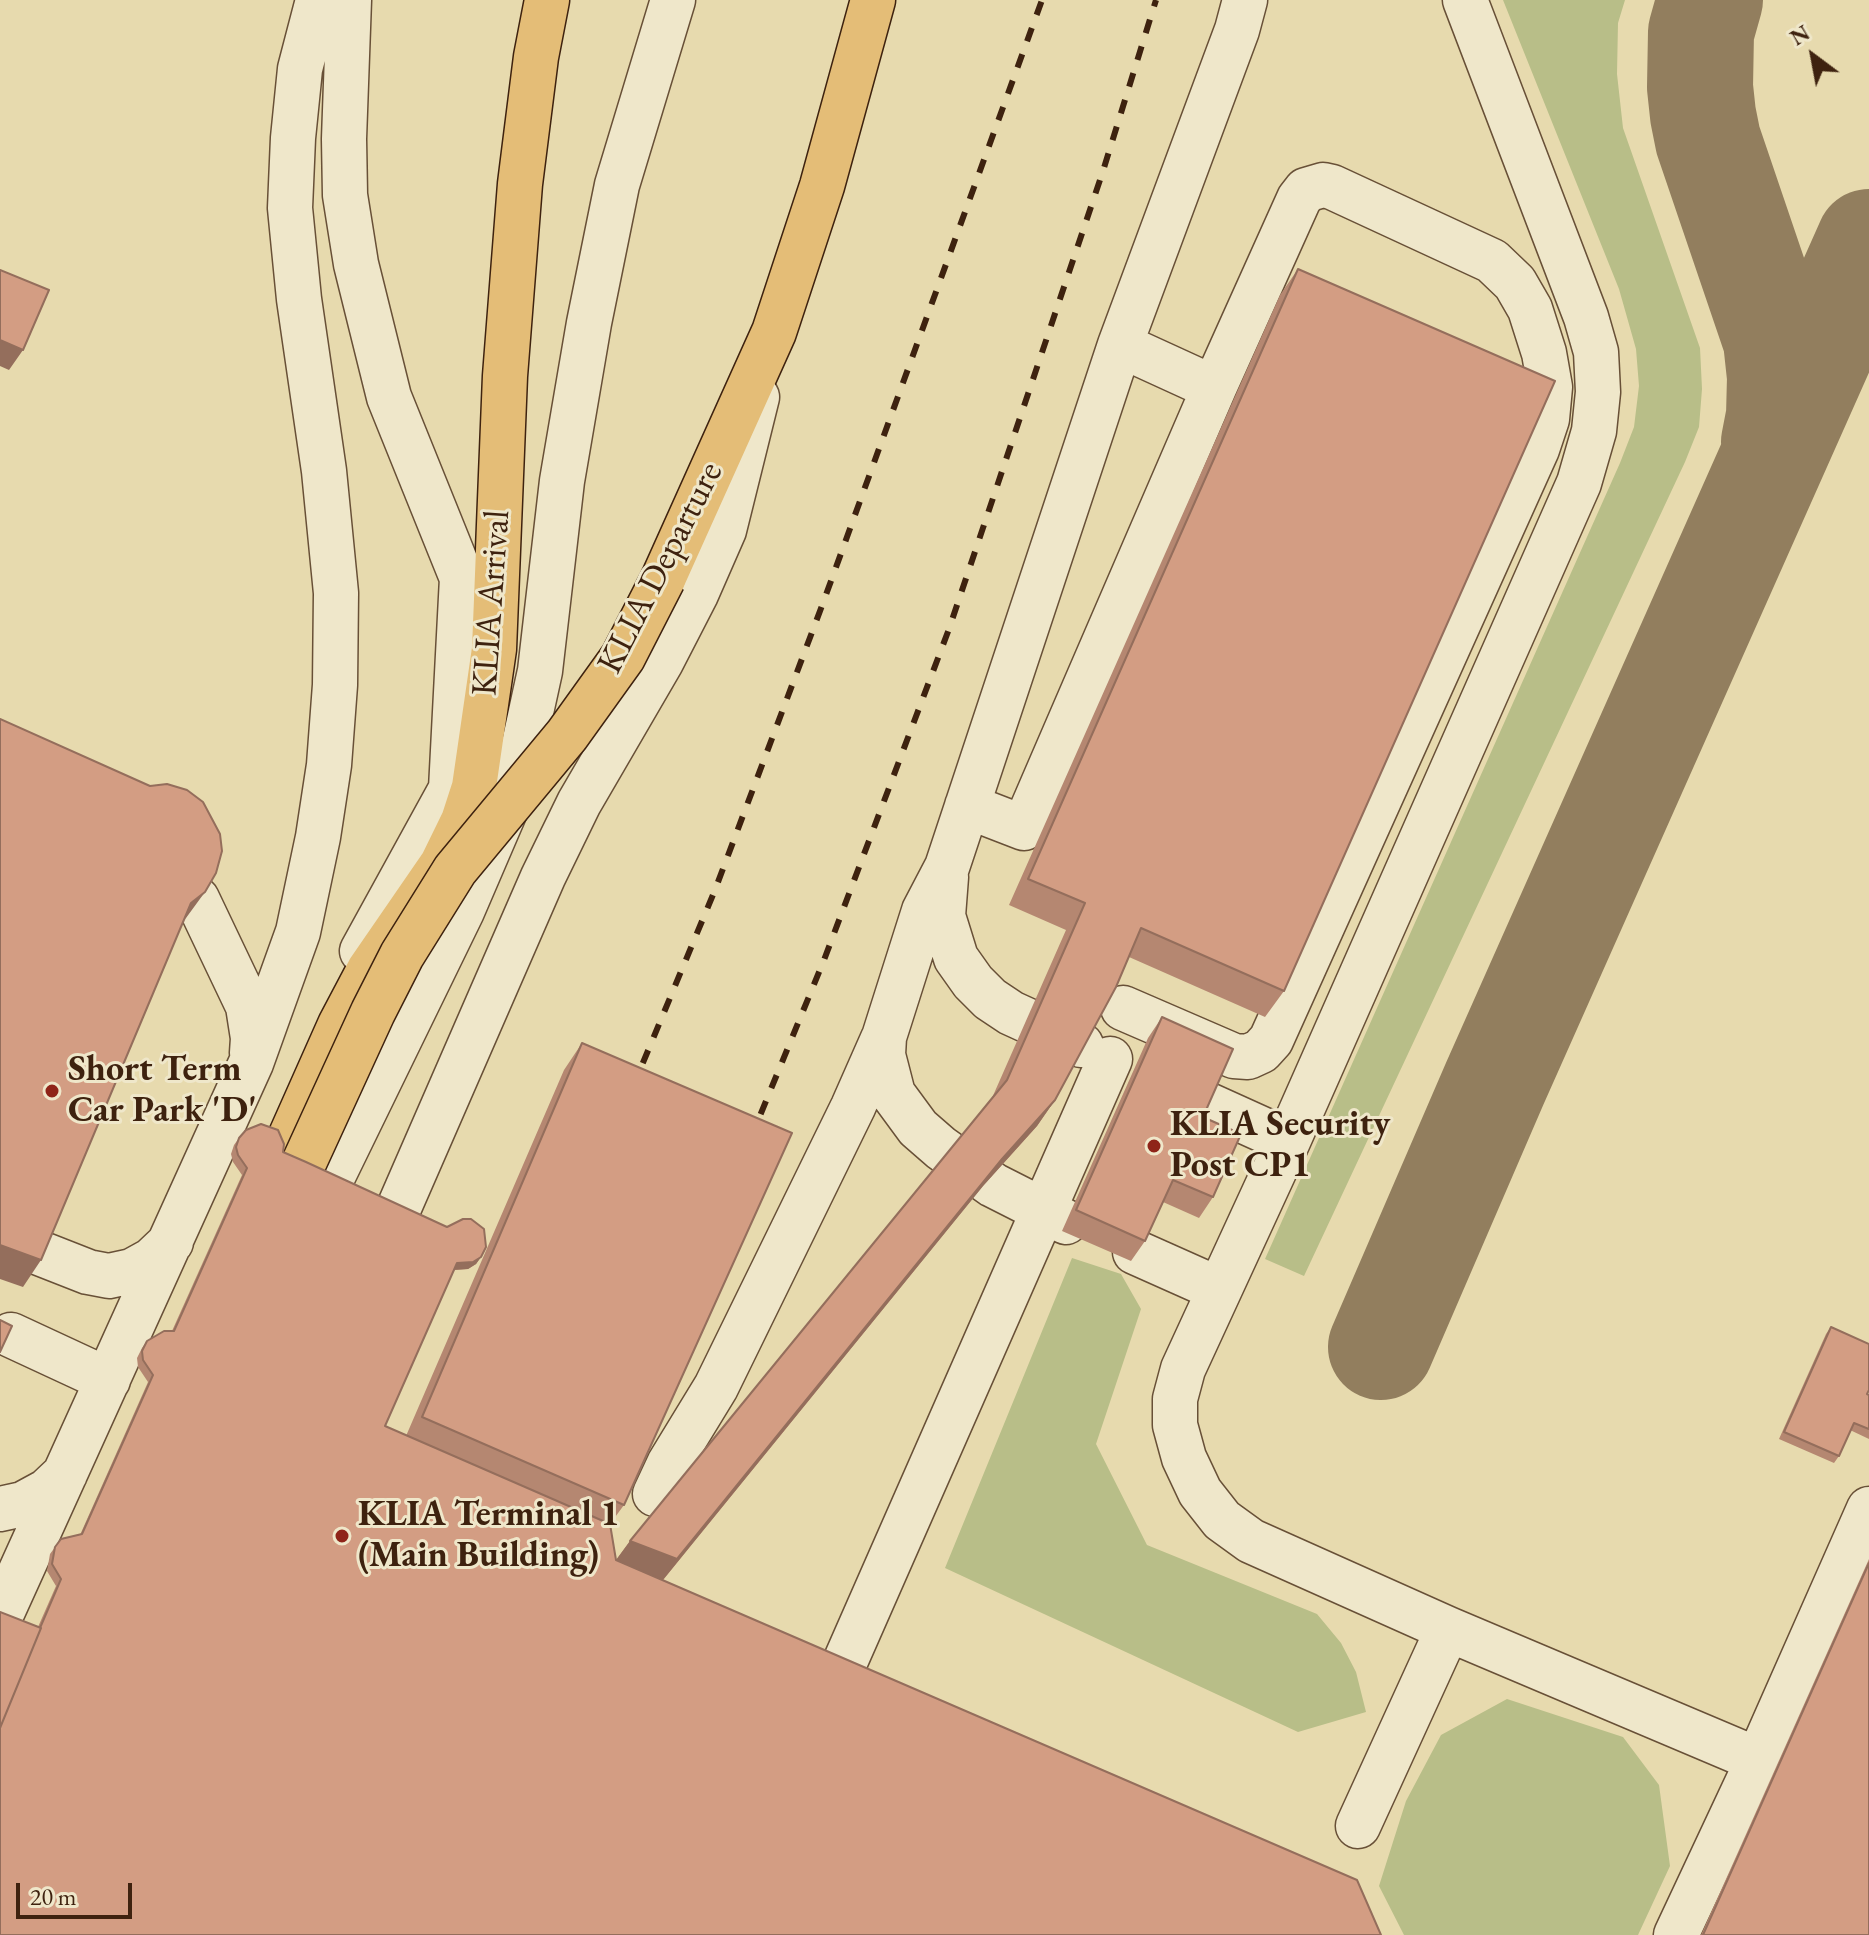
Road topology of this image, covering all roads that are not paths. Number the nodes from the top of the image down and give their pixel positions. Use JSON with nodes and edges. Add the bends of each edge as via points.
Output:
{"nodes":[{"id":1,"x":318,"y":0,"type":"edge"},
{"id":2,"x":349,"y":0,"type":"edge"},
{"id":3,"x":547,"y":0,"type":"edge"},
{"id":4,"x":673,"y":0,"type":"edge"},
{"id":5,"x":873,"y":0,"type":"edge"},
{"id":6,"x":1245,"y":0,"type":"edge"},
{"id":7,"x":1465,"y":0,"type":"edge"},
{"id":8,"x":774,"y":332,"type":"junction"},
{"id":9,"x":1120,"y":345,"type":"junction"},
{"id":10,"x":1214,"y":388,"type":"junction"},
{"id":11,"x":967,"y":806,"type":"junction"},
{"id":12,"x":947,"y":867,"type":"junction"},
{"id":13,"x":197,"y":899,"type":"edge"},
{"id":14,"x":1123,"y":1008,"type":"edge"},
{"id":15,"x":884,"y":1037,"type":"junction"},
{"id":16,"x":251,"y":1063,"type":"junction"},
{"id":17,"x":1204,"y":1103,"type":"edge"},
{"id":18,"x":1288,"y":1141,"type":"junction"},
{"id":19,"x":295,"y":1162,"type":"junction"},
{"id":20,"x":397,"y":1212,"type":"edge"},
{"id":21,"x":1054,"y":1216,"type":"junction"},
{"id":22,"x":171,"y":1242,"type":"junction"},
{"id":23,"x":37,"y":1252,"type":"edge"},
{"id":24,"x":1135,"y":1252,"type":"edge"},
{"id":25,"x":1218,"y":1289,"type":"junction"},
{"id":26,"x":11,"y":1335,"type":"edge"},
{"id":27,"x":108,"y":1380,"type":"junction"},
{"id":28,"x":65,"y":1474,"type":"junction"},
{"id":29,"x":662,"y":1479,"type":"dead end"},
{"id":30,"x":0,"y":1509,"type":"edge"},
{"id":31,"x":1869,"y":1509,"type":"edge"},
{"id":32,"x":0,"y":1617,"type":"edge"},
{"id":33,"x":1448,"y":1629,"type":"junction"},
{"id":34,"x":805,"y":1752,"type":"edge"},
{"id":35,"x":1758,"y":1760,"type":"junction"},
{"id":36,"x":1358,"y":1826,"type":"dead end"},
{"id":37,"x":1676,"y":1935,"type":"edge"}],
"edges":[{"from":1,"to":16,"type":"street","via":[[300,69],[290,208],[336,593],[335,685],[329,765],[301,919]]},
{"from":2,"to":19,"type":"street","via":[[345,195],[356,264],[389,397],[462,578],[451,789],[362,952]]},
{"from":3,"to":19,"type":"main road","name":"KLIA Arrival","via":[[520,184],[505,376],[494,649],[474,787],[442,864],[369,970],[340,1025]]},
{"from":4,"to":19,"type":"street","via":[[617,185],[592,308],[562,481],[540,671],[514,790],[462,911]]},
{"from":5,"to":8,"type":"main road","name":"KLIA Departure","via":[[822,186]]},
{"from":6,"to":9,"type":"street"},
{"from":7,"to":18,"type":"street","via":[[1586,317],[1596,352],[1594,431],[1579,483]]},
{"from":8,"to":19,"type":"main road","name":"KLIA Departure","bridge":true,"via":[[623,657],[567,735],[455,870],[402,955]]},
{"from":8,"to":20,"type":"street","via":[[724,530],[661,662],[579,803],[543,877]]},
{"from":9,"to":10,"type":"street"},
{"from":9,"to":11,"type":"street"},
{"from":10,"to":11,"type":"street","via":[[1024,828]]},
{"from":10,"to":14,"type":"street","via":[[1299,199],[1306,190],[1323,185],[1492,261],[1515,283],[1530,309],[1550,387],[1537,449],[1271,1040],[1248,1057],[1234,1056]]},
{"from":11,"to":12,"type":"street"},
{"from":12,"to":15,"type":"street","via":[[924,911]]},
{"from":12,"to":21,"type":"street","via":[[943,916],[956,958],[973,982],[1011,1013],[1122,1064]]},
{"from":13,"to":16,"type":"street","via":[[248,1006]]},
{"from":15,"to":21,"type":"street","via":[[893,1094],[918,1128],[993,1185]]},
{"from":15,"to":29,"type":"street","via":[[716,1387]]},
{"from":16,"to":22,"type":"street"},
{"from":17,"to":18,"type":"street"},
{"from":18,"to":25,"type":"street"},
{"from":21,"to":34,"type":"street"},
{"from":22,"to":23,"type":"street","via":[[132,1271],[109,1276]]},
{"from":22,"to":27,"type":"street"},
{"from":24,"to":25,"type":"street"},
{"from":25,"to":33,"type":"street","via":[[1175,1399],[1175,1425],[1200,1492],[1222,1520],[1251,1541]]},
{"from":26,"to":27,"type":"street"},
{"from":27,"to":28,"type":"street"},
{"from":28,"to":30,"type":"street","via":[[23,1504]]},
{"from":28,"to":32,"type":"street"},
{"from":31,"to":35,"type":"street"},
{"from":33,"to":35,"type":"street"},
{"from":33,"to":36,"type":"street"},
{"from":35,"to":37,"type":"street"}]}
